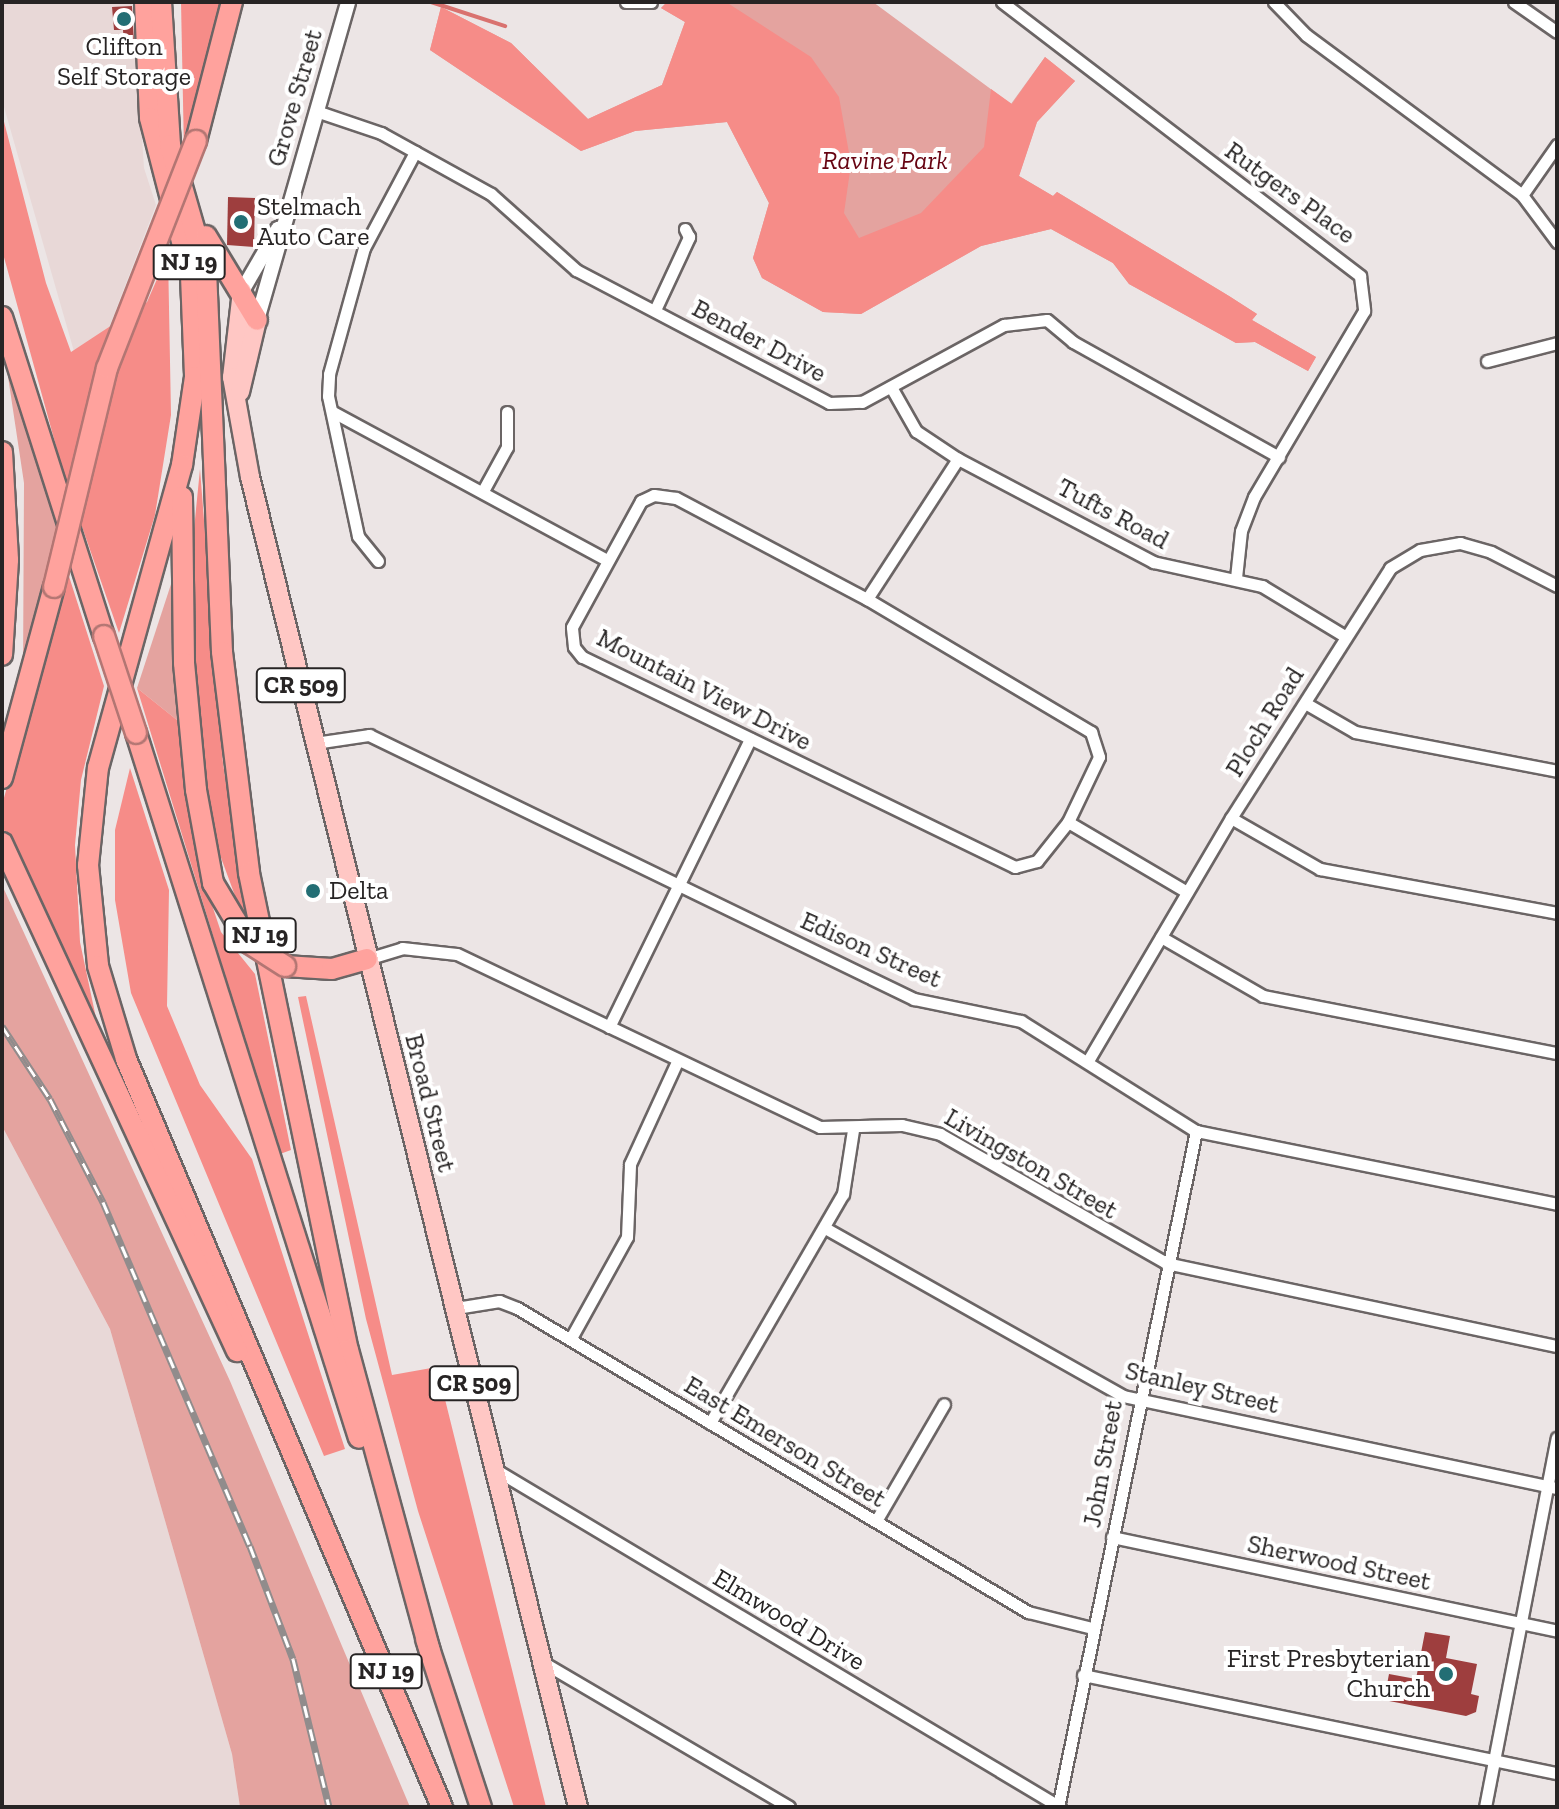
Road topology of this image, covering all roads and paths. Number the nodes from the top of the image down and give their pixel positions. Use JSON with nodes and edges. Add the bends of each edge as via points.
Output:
{"nodes":[{"id":1,"x":145,"y":2,"type":"edge"},
{"id":2,"x":161,"y":2,"type":"edge"},
{"id":3,"x":232,"y":2,"type":"edge"},
{"id":4,"x":348,"y":2,"type":"edge"},
{"id":5,"x":626,"y":2,"type":"edge"},
{"id":6,"x":651,"y":2,"type":"edge"},
{"id":7,"x":1002,"y":2,"type":"edge"},
{"id":8,"x":1274,"y":2,"type":"edge"},
{"id":9,"x":1514,"y":2,"type":"edge"},
{"id":10,"x":1557,"y":32,"type":"edge"},
{"id":11,"x":316,"y":111,"type":"junction"},
{"id":12,"x":1557,"y":145,"type":"edge"},
{"id":13,"x":415,"y":152,"type":"junction"},
{"id":14,"x":1522,"y":195,"type":"junction"},
{"id":15,"x":189,"y":204,"type":"junction"},
{"id":16,"x":288,"y":207,"type":"junction"},
{"id":17,"x":685,"y":229,"type":"dead end"},
{"id":18,"x":1557,"y":242,"type":"edge"},
{"id":19,"x":242,"y":291,"type":"junction"},
{"id":20,"x":655,"y":310,"type":"junction"},
{"id":21,"x":2,"y":317,"type":"edge"},
{"id":22,"x":257,"y":320,"type":"junction"},
{"id":23,"x":1557,"y":343,"type":"edge"},
{"id":24,"x":1487,"y":361,"type":"dead end"},
{"id":25,"x":891,"y":387,"type":"junction"},
{"id":26,"x":238,"y":411,"type":"junction"},
{"id":27,"x":333,"y":412,"type":"junction"},
{"id":28,"x":507,"y":412,"type":"dead end"},
{"id":29,"x":2,"y":452,"type":"edge"},
{"id":30,"x":1279,"y":457,"type":"junction"},
{"id":31,"x":958,"y":459,"type":"junction"},
{"id":32,"x":182,"y":465,"type":"junction"},
{"id":33,"x":484,"y":489,"type":"junction"},
{"id":34,"x":607,"y":560,"type":"junction"},
{"id":35,"x":378,"y":561,"type":"dead end"},
{"id":36,"x":1236,"y":578,"type":"junction"},
{"id":37,"x":1557,"y":586,"type":"edge"},
{"id":38,"x":867,"y":599,"type":"junction"},
{"id":39,"x":1343,"y":635,"type":"junction"},
{"id":40,"x":2,"y":655,"type":"edge"},
{"id":41,"x":1305,"y":703,"type":"junction"},
{"id":42,"x":750,"y":739,"type":"junction"},
{"id":43,"x":315,"y":743,"type":"junction"},
{"id":44,"x":1557,"y":771,"type":"edge"},
{"id":45,"x":3,"y":774,"type":"edge"},
{"id":46,"x":1231,"y":818,"type":"junction"},
{"id":47,"x":1068,"y":822,"type":"junction"},
{"id":48,"x":2,"y":843,"type":"edge"},
{"id":49,"x":678,"y":882,"type":"junction"},
{"id":50,"x":1187,"y":892,"type":"junction"},
{"id":51,"x":1557,"y":913,"type":"edge"},
{"id":52,"x":1161,"y":937,"type":"junction"},
{"id":53,"x":367,"y":959,"type":"junction"},
{"id":54,"x":609,"y":1027,"type":"junction"},
{"id":55,"x":1557,"y":1053,"type":"edge"},
{"id":56,"x":1089,"y":1059,"type":"junction"},
{"id":57,"x":676,"y":1064,"type":"junction"},
{"id":58,"x":853,"y":1130,"type":"junction"},
{"id":59,"x":1196,"y":1131,"type":"junction"},
{"id":60,"x":1557,"y":1204,"type":"edge"},
{"id":61,"x":825,"y":1228,"type":"junction"},
{"id":62,"x":1166,"y":1263,"type":"junction"},
{"id":63,"x":456,"y":1308,"type":"junction"},
{"id":64,"x":571,"y":1338,"type":"junction"},
{"id":65,"x":1557,"y":1346,"type":"edge"},
{"id":66,"x":1137,"y":1399,"type":"junction"},
{"id":67,"x":944,"y":1404,"type":"dead end"},
{"id":68,"x":710,"y":1423,"type":"junction"},
{"id":69,"x":1557,"y":1438,"type":"edge"},
{"id":70,"x":496,"y":1470,"type":"junction"},
{"id":71,"x":1552,"y":1487,"type":"edge"},
{"id":72,"x":876,"y":1521,"type":"junction"},
{"id":73,"x":328,"y":1537,"type":"junction"},
{"id":74,"x":1112,"y":1537,"type":"junction"},
{"id":75,"x":1522,"y":1624,"type":"junction"},
{"id":76,"x":1092,"y":1628,"type":"junction"},
{"id":77,"x":1557,"y":1631,"type":"edge"},
{"id":78,"x":430,"y":1651,"type":"junction"},
{"id":79,"x":544,"y":1663,"type":"junction"},
{"id":80,"x":1083,"y":1675,"type":"junction"},
{"id":81,"x":1495,"y":1761,"type":"junction"},
{"id":82,"x":1557,"y":1773,"type":"edge"},
{"id":83,"x":442,"y":1807,"type":"edge"},
{"id":84,"x":481,"y":1807,"type":"edge"},
{"id":85,"x":578,"y":1807,"type":"edge"},
{"id":86,"x":789,"y":1807,"type":"edge"},
{"id":87,"x":1059,"y":1807,"type":"edge"},
{"id":88,"x":1485,"y":1807,"type":"edge"}],
"edges":[{"from":1,"to":32,"type":"highway","number":"NJ 19","via":[[156,157],[186,249],[195,318],[195,377]]},
{"from":2,"to":15,"type":"highway","number":"NJ 19","via":[[167,128]]},
{"from":3,"to":45,"type":"highway","bridge":true,"via":[[196,141],[107,368]]},
{"from":4,"to":11,"type":"street","name":"Grove Street"},
{"from":5,"to":6,"type":"street"},
{"from":7,"to":30,"type":"street","name":"Rutgers Place","via":[[1360,276],[1366,299],[1358,326]]},
{"from":8,"to":14,"type":"street","via":[[1306,35]]},
{"from":9,"to":10,"type":"street"},
{"from":11,"to":13,"type":"street","name":"Bender Drive"},
{"from":11,"to":16,"type":"street","name":"Grove Street"},
{"from":12,"to":14,"type":"street"},
{"from":13,"to":20,"type":"street","name":"Bender Drive","via":[[491,194],[576,270]]},
{"from":13,"to":27,"type":"street","via":[[364,248],[329,374]]},
{"from":14,"to":18,"type":"street"},
{"from":15,"to":19,"type":"highway"},
{"from":15,"to":78,"type":"highway","number":"NJ 19","via":[[210,315],[222,652],[249,873],[344,1335]]},
{"from":16,"to":19,"type":"street","name":"Grove Street"},
{"from":16,"to":22,"type":"street","name":"Grove Street"},
{"from":17,"to":20,"type":"street","via":[[689,237]]},
{"from":19,"to":22,"type":"highway"},
{"from":19,"to":26,"type":"main road","name":"Broad Street","via":[[232,346]]},
{"from":20,"to":25,"type":"street","name":"Bender Drive","via":[[829,403],[862,402]]},
{"from":21,"to":78,"type":"highway","bridge":true},
{"from":22,"to":26,"type":"main road","name":"Broad Street","number":"CR 509"},
{"from":23,"to":24,"type":"street"},
{"from":25,"to":30,"type":"street","name":"Bender Drive","via":[[1004,325],[1047,320],[1073,342]]},
{"from":25,"to":31,"type":"street","name":"Tufts Road","via":[[916,431]]},
{"from":26,"to":43,"type":"main road","name":"Broad Street","number":"CR 509"},
{"from":27,"to":33,"type":"street"},
{"from":27,"to":35,"type":"street","via":[[358,536]]},
{"from":28,"to":33,"type":"street","via":[[507,447]]},
{"from":29,"to":40,"type":"highway","via":[[8,560]]},
{"from":30,"to":36,"type":"street","name":"Rutgers Place","via":[[1246,514]]},
{"from":31,"to":36,"type":"street","name":"Tufts Road","via":[[1153,562]]},
{"from":31,"to":38,"type":"street"},
{"from":32,"to":53,"type":"highway","bridge":true,"via":[[184,663],[196,790],[213,883],[249,943],[285,966],[332,969]]},
{"from":32,"to":73,"type":"highway","number":"NJ 19","via":[[98,767],[88,865],[93,933],[126,1059]]},
{"from":33,"to":34,"type":"street"},
{"from":34,"to":38,"type":"street","name":"Mountain View Drive","via":[[641,501],[663,494]]},
{"from":34,"to":42,"type":"street","name":"Mountain View Drive","via":[[572,627],[574,647]]},
{"from":36,"to":39,"type":"street","name":"Tufts Road","via":[[1275,593]]},
{"from":37,"to":39,"type":"street","name":"Ploch Road","via":[[1491,552],[1438,544],[1390,568]]},
{"from":38,"to":47,"type":"street","name":"Mountain View Drive","via":[[1091,732],[1099,757]]},
{"from":39,"to":41,"type":"street","name":"Ploch Road"},
{"from":41,"to":44,"type":"street","via":[[1355,732]]},
{"from":41,"to":46,"type":"street","name":"Ploch Road"},
{"from":42,"to":47,"type":"street","name":"Mountain View Drive","via":[[1015,867],[1031,866]]},
{"from":42,"to":49,"type":"street"},
{"from":43,"to":49,"type":"street","name":"Edison Street","via":[[369,735]]},
{"from":43,"to":53,"type":"main road","name":"Broad Street","number":"CR 509"},
{"from":46,"to":50,"type":"street","name":"Ploch Road"},
{"from":46,"to":51,"type":"street","via":[[1320,869]]},
{"from":47,"to":50,"type":"street"},
{"from":48,"to":73,"type":"highway"},
{"from":49,"to":54,"type":"street"},
{"from":49,"to":56,"type":"street","name":"Edison Street","via":[[914,999],[1021,1021]]},
{"from":50,"to":52,"type":"street","name":"Ploch Road"},
{"from":52,"to":55,"type":"street","via":[[1263,996]]},
{"from":52,"to":56,"type":"street","name":"Ploch Road"},
{"from":53,"to":54,"type":"street","name":"Livingston Street","via":[[416,948],[457,954]]},
{"from":53,"to":63,"type":"main road","name":"Broad Street","number":"CR 509"},
{"from":54,"to":57,"type":"street","name":"Livingston Street"},
{"from":56,"to":59,"type":"street","name":"Edison Street"},
{"from":57,"to":58,"type":"street","name":"Livingston Street","via":[[820,1127]]},
{"from":57,"to":64,"type":"street","via":[[630,1164],[627,1237]]},
{"from":58,"to":61,"type":"street","via":[[851,1174]]},
{"from":58,"to":62,"type":"street","name":"Livingston Street","via":[[902,1125],[940,1134]]},
{"from":59,"to":60,"type":"street","name":"Edison Street"},
{"from":59,"to":62,"type":"street","name":"John Street"},
{"from":61,"to":66,"type":"street","name":"Stanley Street"},
{"from":61,"to":68,"type":"street"},
{"from":62,"to":65,"type":"street","name":"Livingston Street"},
{"from":62,"to":66,"type":"street","name":"John Street"},
{"from":63,"to":64,"type":"street","name":"East Emerson Street","via":[[499,1301]]},
{"from":63,"to":70,"type":"main road","name":"Broad Street","number":"CR 509"},
{"from":64,"to":68,"type":"street","name":"East Emerson Street"},
{"from":66,"to":71,"type":"street","name":"Stanley Street"},
{"from":66,"to":74,"type":"street","name":"John Street"},
{"from":67,"to":72,"type":"street"},
{"from":68,"to":72,"type":"street","name":"East Emerson Street"},
{"from":69,"to":71,"type":"street"},
{"from":70,"to":79,"type":"main road","name":"Broad Street","number":"CR 509"},
{"from":70,"to":87,"type":"street","name":"Elmwood Drive"},
{"from":71,"to":75,"type":"street"},
{"from":72,"to":76,"type":"street","name":"East Emerson Street","via":[[1028,1612]]},
{"from":73,"to":83,"type":"highway","number":"NJ 19"},
{"from":74,"to":75,"type":"street","name":"Sherwood Street"},
{"from":74,"to":76,"type":"street","name":"John Street"},
{"from":75,"to":77,"type":"street","name":"Sherwood Street"},
{"from":75,"to":81,"type":"street"},
{"from":76,"to":80,"type":"street","name":"John Street"},
{"from":78,"to":84,"type":"highway","number":"NJ 19"},
{"from":79,"to":85,"type":"main road","name":"Broad Street","number":"CR 509"},
{"from":79,"to":86,"type":"street"},
{"from":80,"to":81,"type":"street"},
{"from":80,"to":87,"type":"street","name":"John Street"},
{"from":81,"to":82,"type":"street"},
{"from":81,"to":88,"type":"street"}]}
